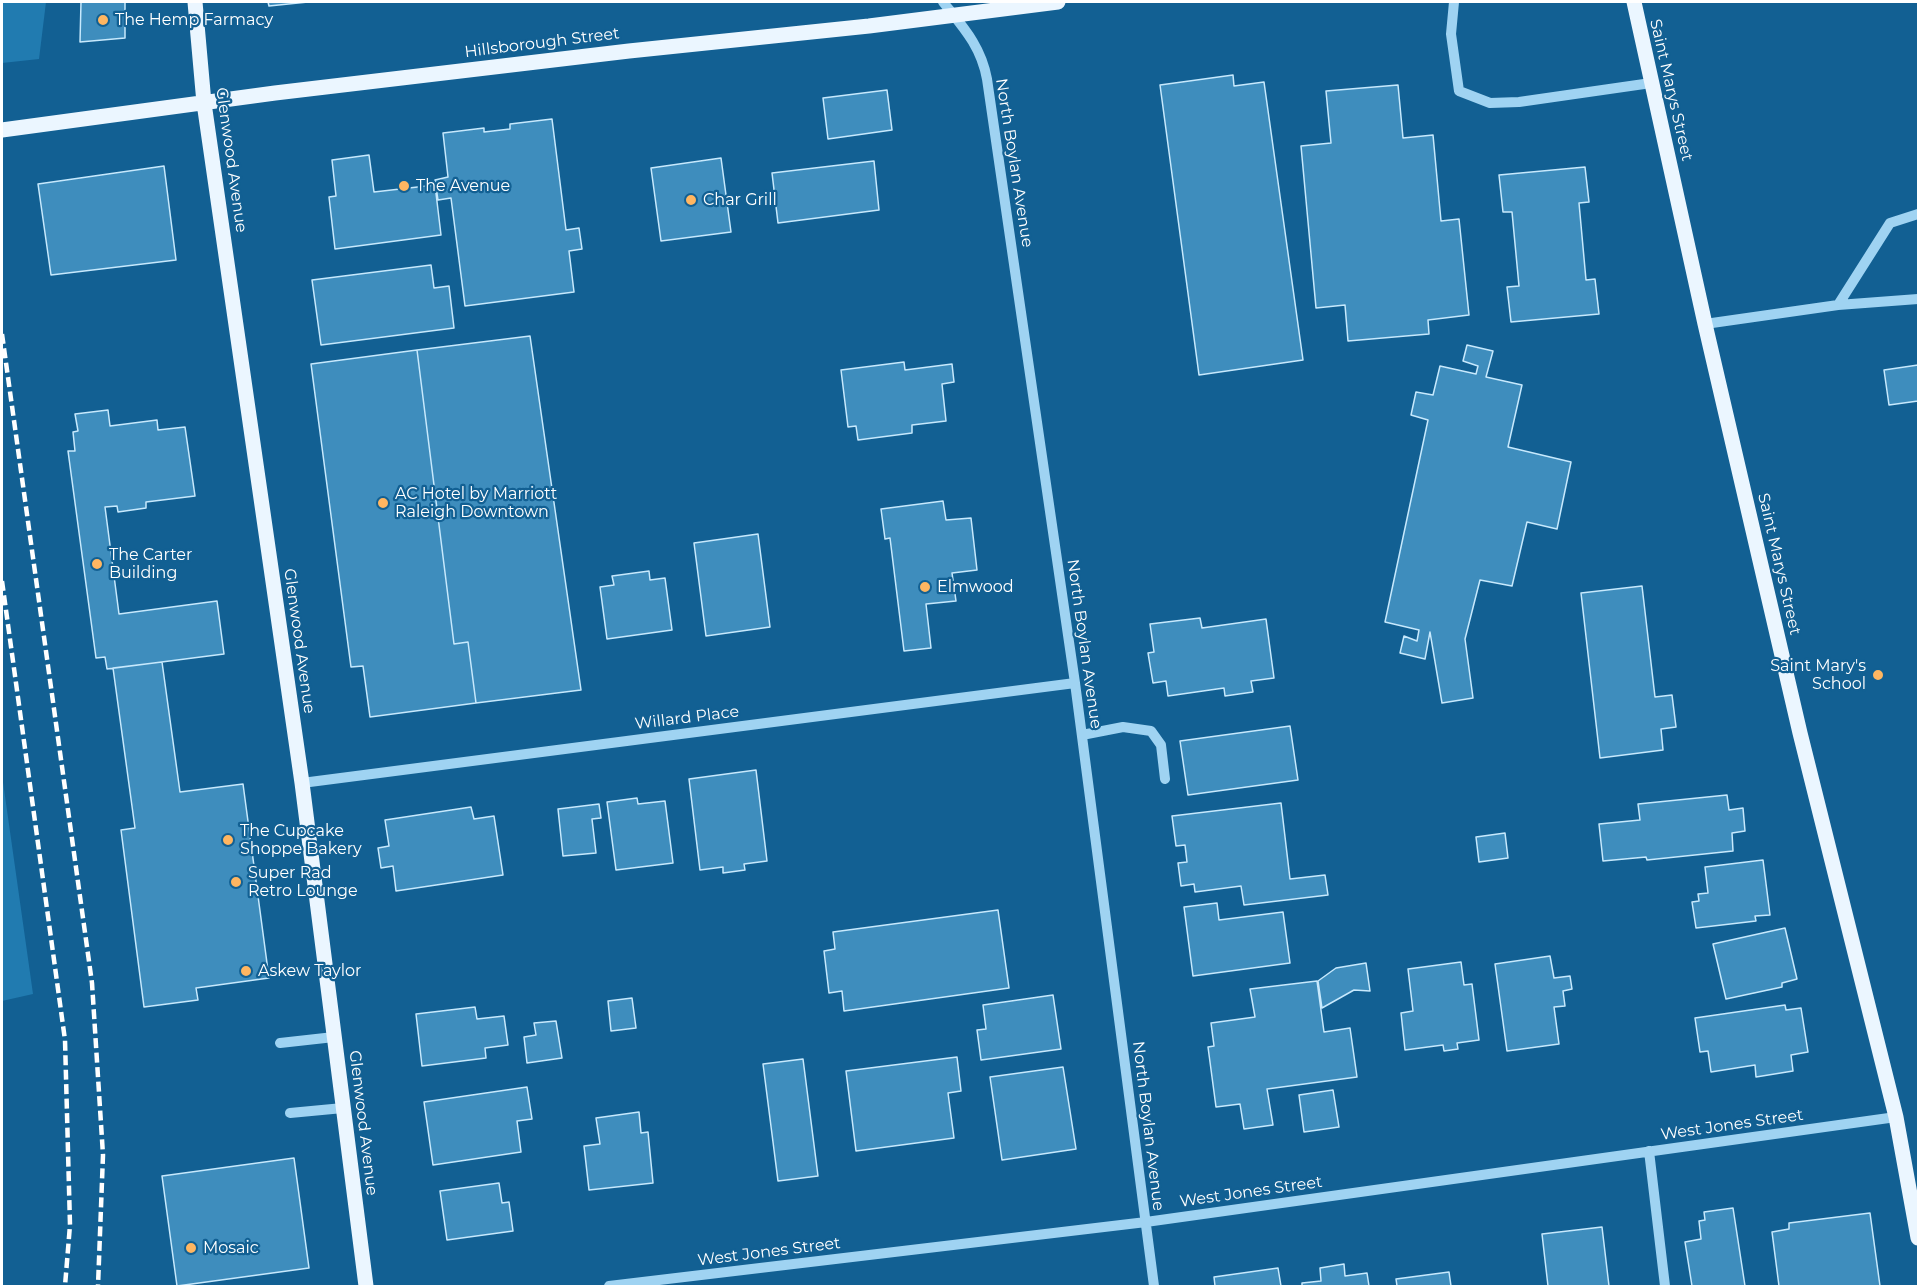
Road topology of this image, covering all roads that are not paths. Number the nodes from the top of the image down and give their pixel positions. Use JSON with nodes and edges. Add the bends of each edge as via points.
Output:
{"nodes":[{"id":1,"x":195,"y":2,"type":"edge"},
{"id":2,"x":943,"y":2,"type":"edge"},
{"id":3,"x":1058,"y":2,"type":"edge"},
{"id":4,"x":1454,"y":2,"type":"edge"},
{"id":5,"x":1634,"y":2,"type":"edge"},
{"id":6,"x":954,"y":15,"type":"junction"},
{"id":7,"x":1651,"y":83,"type":"junction"},
{"id":8,"x":204,"y":103,"type":"junction"},
{"id":9,"x":2,"y":123,"type":"edge"},
{"id":10,"x":31,"y":125,"type":"junction"},
{"id":11,"x":2,"y":130,"type":"edge"},
{"id":12,"x":1918,"y":214,"type":"edge"},
{"id":13,"x":1918,"y":299,"type":"edge"},
{"id":14,"x":1838,"y":305,"type":"junction"},
{"id":15,"x":1705,"y":324,"type":"junction"},
{"id":16,"x":1076,"y":683,"type":"junction"},
{"id":17,"x":1082,"y":735,"type":"junction"},
{"id":18,"x":1165,"y":779,"type":"dead end"},
{"id":19,"x":302,"y":783,"type":"junction"},
{"id":20,"x":334,"y":1037,"type":"junction"},
{"id":21,"x":280,"y":1043,"type":"dead end"},
{"id":22,"x":343,"y":1108,"type":"junction"},
{"id":23,"x":290,"y":1113,"type":"dead end"},
{"id":24,"x":1896,"y":1117,"type":"junction"},
{"id":25,"x":1649,"y":1151,"type":"junction"},
{"id":26,"x":1146,"y":1222,"type":"junction"},
{"id":27,"x":1918,"y":1238,"type":"edge"},
{"id":28,"x":366,"y":1287,"type":"edge"},
{"id":29,"x":609,"y":1287,"type":"edge"},
{"id":30,"x":1154,"y":1287,"type":"edge"},
{"id":31,"x":1665,"y":1287,"type":"edge"}],
"edges":[{"from":1,"to":8,"type":"main road","name":"Glenwood Avenue"},
{"from":2,"to":6,"type":"street","name":"North Boylan Avenue"},
{"from":3,"to":6,"type":"main road","name":"Hillsborough Street"},
{"from":4,"to":7,"type":"street","via":[[1451,34],[1459,90],[1490,103]]},
{"from":5,"to":7,"type":"main road","name":"Saint Marys Street"},
{"from":6,"to":8,"type":"main road","name":"Hillsborough Street"},
{"from":6,"to":16,"type":"street","name":"North Boylan Avenue","via":[[973,38],[984,62]]},
{"from":7,"to":15,"type":"main road","name":"Saint Marys Street"},
{"from":8,"to":10,"type":"main road","name":"Hillsborough Street"},
{"from":8,"to":19,"type":"main road","name":"Glenwood Avenue"},
{"from":9,"to":10,"type":"street","name":"Hillsborough Street"},
{"from":10,"to":11,"type":"main road","name":"Hillsborough Street"},
{"from":12,"to":14,"type":"street","via":[[1890,223]]},
{"from":13,"to":14,"type":"street"},
{"from":14,"to":15,"type":"street"},
{"from":15,"to":24,"type":"main road","name":"Saint Marys Street","via":[[1800,733]]},
{"from":16,"to":17,"type":"street","name":"North Boylan Avenue"},
{"from":16,"to":19,"type":"street","name":"Willard Place"},
{"from":17,"to":18,"type":"street","via":[[1123,728],[1151,731],[1161,745]]},
{"from":17,"to":26,"type":"street","name":"North Boylan Avenue"},
{"from":19,"to":20,"type":"main road","name":"Glenwood Avenue"},
{"from":20,"to":21,"type":"street"},
{"from":20,"to":22,"type":"main road","name":"Glenwood Avenue"},
{"from":22,"to":23,"type":"street"},
{"from":22,"to":28,"type":"main road","name":"Glenwood Avenue"},
{"from":24,"to":25,"type":"street","name":"West Jones Street"},
{"from":24,"to":27,"type":"main road","name":"Saint Marys Street"},
{"from":25,"to":26,"type":"street","name":"West Jones Street"},
{"from":25,"to":31,"type":"street"},
{"from":26,"to":29,"type":"street","name":"West Jones Street"},
{"from":26,"to":30,"type":"street","name":"North Boylan Avenue"}]}
